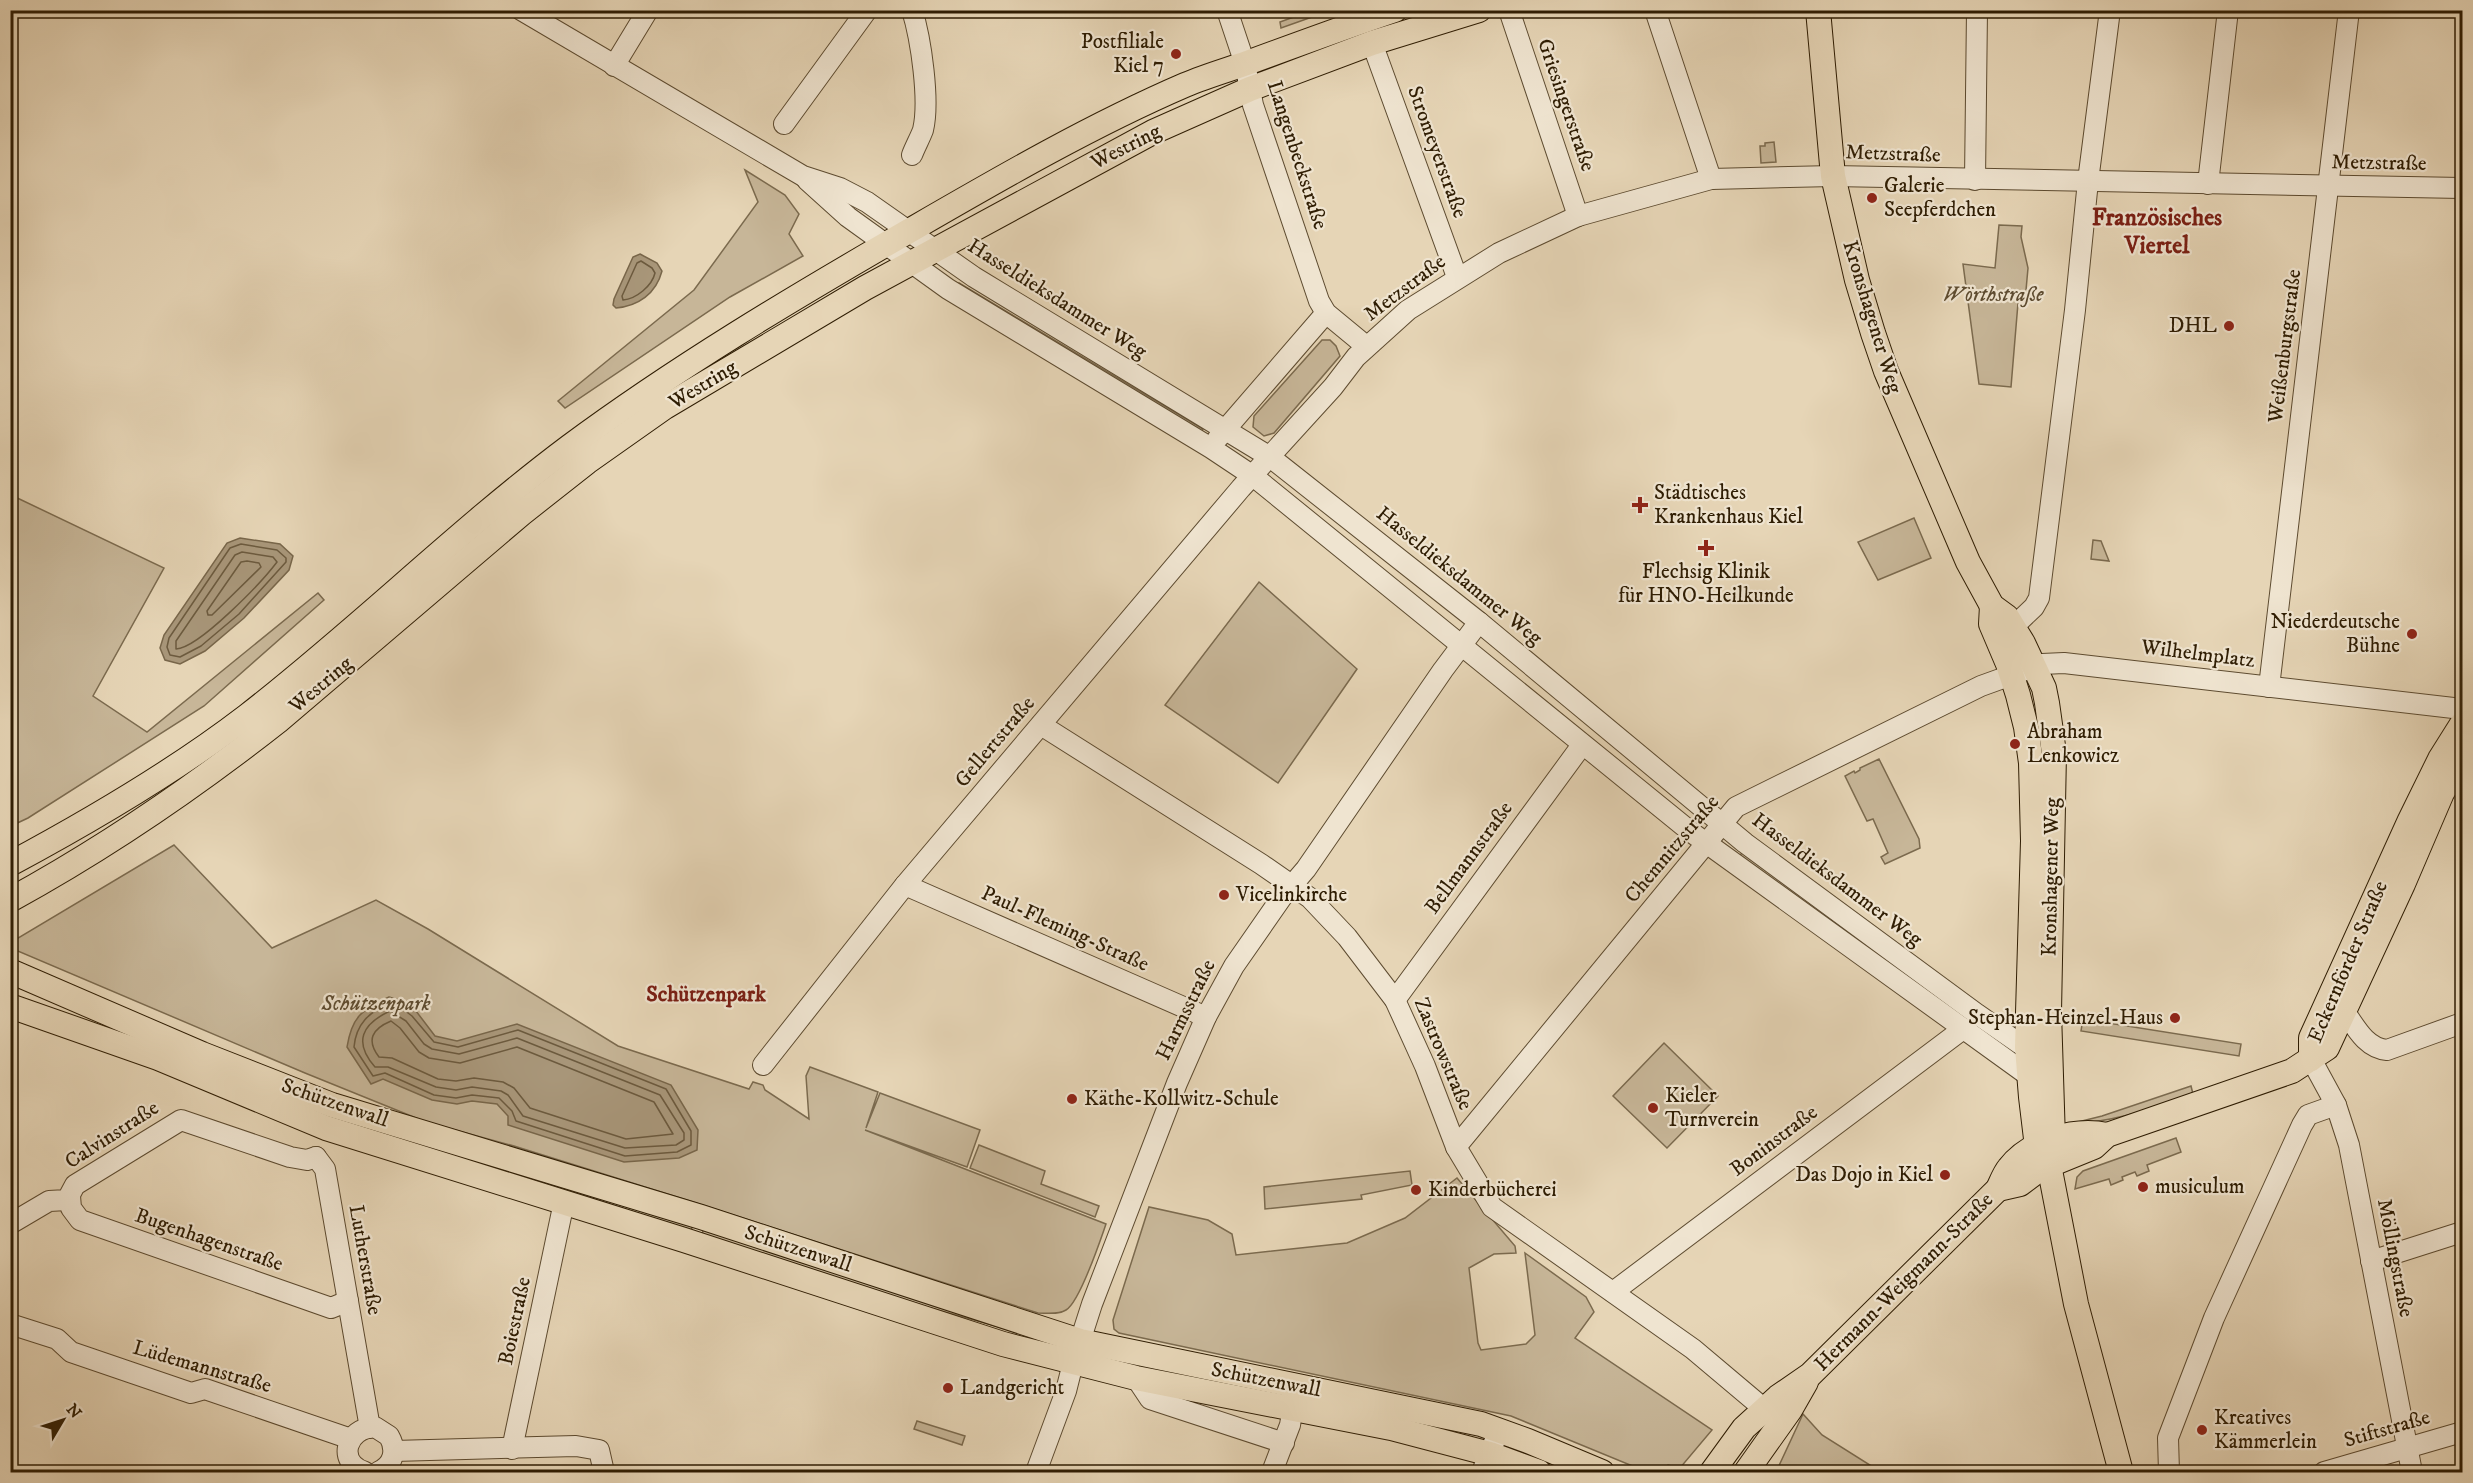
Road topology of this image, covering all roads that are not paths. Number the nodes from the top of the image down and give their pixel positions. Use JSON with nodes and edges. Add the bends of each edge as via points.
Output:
{"nodes":[{"id":1,"x":521,"y":10,"type":"edge"},
{"id":2,"x":648,"y":10,"type":"edge"},
{"id":3,"x":867,"y":10,"type":"edge"},
{"id":4,"x":912,"y":10,"type":"edge"},
{"id":5,"x":1227,"y":10,"type":"edge"},
{"id":6,"x":1395,"y":10,"type":"edge"},
{"id":7,"x":1479,"y":10,"type":"edge"},
{"id":8,"x":1509,"y":10,"type":"edge"},
{"id":9,"x":1655,"y":10,"type":"edge"},
{"id":10,"x":1818,"y":10,"type":"edge"},
{"id":11,"x":1977,"y":10,"type":"edge"},
{"id":12,"x":2110,"y":10,"type":"edge"},
{"id":13,"x":2228,"y":10,"type":"edge"},
{"id":14,"x":2349,"y":10,"type":"edge"},
{"id":15,"x":1372,"y":43,"type":"junction"},
{"id":16,"x":1245,"y":64,"type":"junction"},
{"id":17,"x":614,"y":66,"type":"junction"},
{"id":18,"x":1250,"y":89,"type":"junction"},
{"id":19,"x":784,"y":124,"type":"dead end"},
{"id":20,"x":912,"y":155,"type":"dead end"},
{"id":21,"x":803,"y":176,"type":"junction"},
{"id":22,"x":1833,"y":176,"type":"junction"},
{"id":23,"x":1711,"y":179,"type":"junction"},
{"id":24,"x":1975,"y":180,"type":"junction"},
{"id":25,"x":2088,"y":181,"type":"junction"},
{"id":26,"x":2208,"y":184,"type":"junction"},
{"id":27,"x":2328,"y":186,"type":"junction"},
{"id":28,"x":2463,"y":188,"type":"edge"},
{"id":29,"x":1578,"y":216,"type":"junction"},
{"id":30,"x":908,"y":231,"type":"junction"},
{"id":31,"x":886,"y":244,"type":"junction"},
{"id":32,"x":933,"y":249,"type":"junction"},
{"id":33,"x":909,"y":262,"type":"junction"},
{"id":34,"x":1457,"y":277,"type":"junction"},
{"id":35,"x":1326,"y":313,"type":"junction"},
{"id":36,"x":1366,"y":346,"type":"junction"},
{"id":37,"x":1225,"y":429,"type":"junction"},
{"id":38,"x":1211,"y":448,"type":"junction"},
{"id":39,"x":1270,"y":457,"type":"junction"},
{"id":40,"x":1253,"y":476,"type":"junction"},
{"id":41,"x":1992,"y":606,"type":"junction"},
{"id":42,"x":1479,"y":622,"type":"junction"},
{"id":43,"x":2013,"y":627,"type":"junction"},
{"id":44,"x":1460,"y":645,"type":"junction"},
{"id":45,"x":2034,"y":666,"type":"junction"},
{"id":46,"x":2011,"y":674,"type":"junction"},
{"id":47,"x":2269,"y":687,"type":"junction"},
{"id":48,"x":2463,"y":709,"type":"edge"},
{"id":49,"x":1041,"y":724,"type":"junction"},
{"id":50,"x":2463,"y":724,"type":"edge"},
{"id":51,"x":1582,"y":745,"type":"junction"},
{"id":52,"x":2463,"y":758,"type":"edge"},
{"id":53,"x":1722,"y":824,"type":"junction"},
{"id":54,"x":64,"y":835,"type":"junction"},
{"id":55,"x":1705,"y":843,"type":"junction"},
{"id":56,"x":10,"y":864,"type":"edge"},
{"id":57,"x":72,"y":865,"type":"junction"},
{"id":58,"x":905,"y":885,"type":"junction"},
{"id":59,"x":1291,"y":885,"type":"junction"},
{"id":60,"x":10,"y":900,"type":"edge"},
{"id":61,"x":10,"y":971,"type":"edge"},
{"id":62,"x":1395,"y":1000,"type":"junction"},
{"id":63,"x":10,"y":1006,"type":"edge"},
{"id":64,"x":2345,"y":1012,"type":"junction"},
{"id":65,"x":1206,"y":1017,"type":"junction"},
{"id":66,"x":2463,"y":1023,"type":"edge"},
{"id":67,"x":1963,"y":1029,"type":"junction"},
{"id":68,"x":2027,"y":1047,"type":"junction"},
{"id":69,"x":2311,"y":1059,"type":"junction"},
{"id":70,"x":763,"y":1065,"type":"dead end"},
{"id":71,"x":2039,"y":1071,"type":"junction"},
{"id":72,"x":2336,"y":1106,"type":"junction"},
{"id":73,"x":329,"y":1116,"type":"junction"},
{"id":74,"x":1456,"y":1147,"type":"junction"},
{"id":75,"x":2046,"y":1150,"type":"junction"},
{"id":76,"x":316,"y":1157,"type":"junction"},
{"id":77,"x":70,"y":1196,"type":"junction"},
{"id":78,"x":564,"y":1202,"type":"junction"},
{"id":79,"x":10,"y":1224,"type":"edge"},
{"id":80,"x":2463,"y":1232,"type":"edge"},
{"id":81,"x":2371,"y":1261,"type":"junction"},
{"id":82,"x":1613,"y":1292,"type":"junction"},
{"id":83,"x":348,"y":1302,"type":"junction"},
{"id":84,"x":10,"y":1323,"type":"edge"},
{"id":85,"x":1076,"y":1352,"type":"junction"},
{"id":86,"x":1136,"y":1378,"type":"junction"},
{"id":87,"x":1296,"y":1386,"type":"junction"},
{"id":88,"x":1292,"y":1410,"type":"junction"},
{"id":89,"x":1773,"y":1416,"type":"junction"},
{"id":90,"x":370,"y":1428,"type":"junction"},
{"id":91,"x":1500,"y":1430,"type":"junction"},
{"id":92,"x":2463,"y":1432,"type":"edge"},
{"id":93,"x":351,"y":1439,"type":"junction"},
{"id":94,"x":1284,"y":1443,"type":"junction"},
{"id":95,"x":512,"y":1449,"type":"junction"},
{"id":96,"x":2407,"y":1449,"type":"junction"},
{"id":97,"x":394,"y":1451,"type":"junction"},
{"id":98,"x":1486,"y":1463,"type":"edge"},
{"id":99,"x":365,"y":1473,"type":"edge"},
{"id":100,"x":378,"y":1473,"type":"edge"},
{"id":101,"x":604,"y":1473,"type":"edge"},
{"id":102,"x":1036,"y":1473,"type":"edge"},
{"id":103,"x":1272,"y":1473,"type":"edge"},
{"id":104,"x":1539,"y":1473,"type":"edge"},
{"id":105,"x":1602,"y":1473,"type":"edge"},
{"id":106,"x":1712,"y":1473,"type":"edge"},
{"id":107,"x":1746,"y":1473,"type":"edge"},
{"id":108,"x":2121,"y":1473,"type":"edge"},
{"id":109,"x":2169,"y":1473,"type":"edge"},
{"id":110,"x":2324,"y":1473,"type":"edge"},
{"id":111,"x":2412,"y":1473,"type":"edge"}],
"edges":[{"from":1,"to":17,"type":"street","name":"Hasseldieksdammer Weg"},
{"from":2,"to":17,"type":"street"},
{"from":3,"to":19,"type":"street"},
{"from":4,"to":20,"type":"street","via":[[920,33],[924,111],[923,129]]},
{"from":5,"to":16,"type":"street","name":"Langenbeckstraße"},
{"from":6,"to":16,"type":"main road","name":"Westring"},
{"from":7,"to":15,"type":"main road","name":"Westring"},
{"from":8,"to":29,"type":"street","name":"Griesingerstraße"},
{"from":9,"to":23,"type":"street"},
{"from":10,"to":22,"type":"main road","name":"Kronshagener Weg"},
{"from":11,"to":24,"type":"street"},
{"from":12,"to":25,"type":"street"},
{"from":13,"to":26,"type":"street"},
{"from":14,"to":27,"type":"street","name":"Weißenburgstraße"},
{"from":15,"to":18,"type":"main road","name":"Westring"},
{"from":15,"to":34,"type":"street","name":"Stromeyerstraße"},
{"from":16,"to":18,"type":"street","name":"Langenbeckstraße"},
{"from":16,"to":30,"type":"main road","name":"Westring","via":[[1185,85],[1107,123]]},
{"from":17,"to":21,"type":"street","name":"Hasseldieksdammer Weg"},
{"from":18,"to":32,"type":"main road","name":"Westring","via":[[1153,132]]},
{"from":18,"to":35,"type":"street","name":"Langenbeckstraße"},
{"from":21,"to":30,"type":"street","name":"Hasseldieksdammer Weg","via":[[857,196]]},
{"from":21,"to":31,"type":"street","name":"Hasseldieksdammer Weg","via":[[827,200]]},
{"from":22,"to":23,"type":"street","name":"Metzstraße"},
{"from":22,"to":24,"type":"street","name":"Metzstraße"},
{"from":22,"to":41,"type":"main road","name":"Kronshagener Weg","via":[[1857,280],[1886,371],[1956,537]]},
{"from":23,"to":29,"type":"street","name":"Metzstraße"},
{"from":24,"to":25,"type":"street","name":"Metzstraße"},
{"from":25,"to":26,"type":"street","name":"Metzstraße"},
{"from":25,"to":43,"type":"street","via":[[2039,598]]},
{"from":26,"to":27,"type":"street","name":"Metzstraße"},
{"from":27,"to":28,"type":"street","name":"Metzstraße"},
{"from":27,"to":47,"type":"street","name":"Weißenburgstraße"},
{"from":29,"to":34,"type":"street","name":"Metzstraße"},
{"from":30,"to":31,"type":"main road","name":"Westring"},
{"from":30,"to":32,"type":"street","name":"Hasseldieksdammer Weg"},
{"from":31,"to":33,"type":"street","name":"Hasseldieksdammer Weg"},
{"from":31,"to":54,"type":"main road","name":"Westring","via":[[681,369],[573,445],[463,531],[323,655],[248,715]]},
{"from":32,"to":33,"type":"main road","name":"Westring"},
{"from":32,"to":37,"type":"street","name":"Hasseldieksdammer Weg","via":[[1050,325]]},
{"from":33,"to":38,"type":"street","name":"Hasseldieksdammer Weg"},
{"from":33,"to":57,"type":"main road","name":"Westring","via":[[665,408],[587,462],[270,728],[172,801]]},
{"from":34,"to":36,"type":"street","name":"Metzstraße","via":[[1407,310]]},
{"from":35,"to":36,"type":"street","name":"Metzstraße"},
{"from":35,"to":37,"type":"street"},
{"from":36,"to":39,"type":"street","name":"Metzstraße"},
{"from":37,"to":38,"type":"street"},
{"from":37,"to":39,"type":"street","name":"Hasseldieksdammer Weg"},
{"from":38,"to":40,"type":"street","name":"Hasseldieksdammer Weg"},
{"from":39,"to":40,"type":"street","name":"Gellertstraße"},
{"from":39,"to":42,"type":"street","name":"Hasseldieksdammer Weg"},
{"from":40,"to":44,"type":"street","name":"Hasseldieksdammer Weg"},
{"from":40,"to":49,"type":"street","name":"Gellertstraße"},
{"from":41,"to":43,"type":"main road","name":"Kronshagener Weg"},
{"from":41,"to":46,"type":"main road","name":"Kronshagener Weg","via":[[1991,624]]},
{"from":42,"to":44,"type":"street","name":"Harmsstraße"},
{"from":42,"to":53,"type":"street","name":"Hasseldieksdammer Weg"},
{"from":43,"to":45,"type":"main road","name":"Kronshagener Weg"},
{"from":44,"to":51,"type":"street","name":"Hasseldieksdammer Weg"},
{"from":44,"to":59,"type":"street","name":"Harmsstraße","via":[[1306,869]]},
{"from":45,"to":46,"type":"street","name":"Chemnitzstraße"},
{"from":45,"to":47,"type":"street","name":"Wilhelmplatz","via":[[2064,663]]},
{"from":45,"to":71,"type":"main road","name":"Kronshagener Weg","via":[[2047,703],[2054,753],[2049,940]]},
{"from":46,"to":53,"type":"street","name":"Chemnitzstraße","via":[[1943,703],[1736,807]]},
{"from":46,"to":68,"type":"main road","name":"Kronshagener Weg","via":[[2028,742],[2032,783]]},
{"from":47,"to":48,"type":"street","name":"Wilhelmplatz"},
{"from":49,"to":58,"type":"street","name":"Gellertstraße"},
{"from":49,"to":59,"type":"street","name":"Zastrowstraße"},
{"from":50,"to":69,"type":"main road","name":"Eckernförder Straße","via":[[2440,759],[2410,820],[2311,1038]]},
{"from":51,"to":55,"type":"street","name":"Hasseldieksdammer Weg"},
{"from":51,"to":62,"type":"street","name":"Bellmannstraße"},
{"from":52,"to":64,"type":"main road","name":"Eckernförder Straße","via":[[2442,793]]},
{"from":53,"to":55,"type":"street","name":"Chemnitzstraße"},
{"from":53,"to":68,"type":"street","name":"Hasseldieksdammer Weg","via":[[1933,982]]},
{"from":54,"to":56,"type":"main road","name":"Westring"},
{"from":54,"to":57,"type":"street","via":[[54,848],[52,864],[56,868]]},
{"from":55,"to":67,"type":"street","name":"Hasseldieksdammer Weg"},
{"from":55,"to":74,"type":"street","name":"Chemnitzstraße"},
{"from":57,"to":60,"type":"main road","name":"Westring"},
{"from":58,"to":65,"type":"street","name":"Paul-Fleming-Straße"},
{"from":58,"to":70,"type":"street","name":"Gellertstraße"},
{"from":59,"to":62,"type":"street","name":"Zastrowstraße","via":[[1310,898],[1347,936]]},
{"from":59,"to":65,"type":"street","name":"Harmsstraße","via":[[1234,966]]},
{"from":61,"to":73,"type":"main road","name":"Schützenwall","via":[[202,1054]]},
{"from":62,"to":74,"type":"street","name":"Zastrowstraße"},
{"from":63,"to":73,"type":"main road","name":"Schützenwall"},
{"from":64,"to":66,"type":"street","via":[[2364,1039],[2377,1049],[2387,1050]]},
{"from":64,"to":69,"type":"main road","name":"Eckernförder Straße","via":[[2327,1048]]},
{"from":65,"to":85,"type":"street","name":"Harmsstraße","via":[[1177,1083]]},
{"from":67,"to":71,"type":"street","name":"Hasseldieksdammer Weg"},
{"from":67,"to":82,"type":"street","name":"Boninstraße"},
{"from":68,"to":71,"type":"main road","name":"Kronshagener Weg"},
{"from":69,"to":72,"type":"street","name":"Möllingstraße"},
{"from":69,"to":75,"type":"main road","name":"Hermann-Weigmann-Straße","via":[[2282,1075],[2106,1135],[2094,1147]]},
{"from":71,"to":75,"type":"main road","name":"Kronshagener Weg"},
{"from":72,"to":81,"type":"street","name":"Möllingstraße","via":[[2349,1145]]},
{"from":72,"to":109,"type":"street","via":[[2308,1115],[2302,1125],[2214,1318],[2168,1438]]},
{"from":73,"to":76,"type":"street"},
{"from":73,"to":78,"type":"main road","name":"Schützenwall"},
{"from":73,"to":85,"type":"main road","name":"Schützenwall","via":[[700,1217]]},
{"from":74,"to":82,"type":"street","name":"Zastrowstraße","via":[[1492,1207]]},
{"from":75,"to":89,"type":"main road","name":"Hermann-Weigmann-Straße","via":[[2020,1184],[1998,1189],[1810,1375],[1778,1397]]},
{"from":75,"to":108,"type":"main road","name":"Kronshagener Weg","via":[[2077,1311]]},
{"from":76,"to":77,"type":"street","name":"Calvinstraße","via":[[308,1160],[290,1156],[181,1120],[75,1185]]},
{"from":76,"to":83,"type":"street","name":"Lutherstraße","via":[[325,1168]]},
{"from":77,"to":79,"type":"street","name":"Calvinstraße","via":[[49,1201]]},
{"from":77,"to":83,"type":"street","name":"Bugenhagenstraße","via":[[71,1208],[80,1220],[331,1308]]},
{"from":78,"to":85,"type":"main road","name":"Schützenwall","via":[[1003,1344]]},
{"from":78,"to":95,"type":"street","name":"Boiestraße"},
{"from":80,"to":81,"type":"street"},
{"from":81,"to":96,"type":"street","name":"Möllingstraße"},
{"from":82,"to":89,"type":"street","name":"Zastrowstraße","via":[[1693,1349]]},
{"from":83,"to":90,"type":"street","name":"Lutherstraße"},
{"from":84,"to":93,"type":"street","name":"Lüdemannstraße","via":[[57,1339],[71,1353],[191,1394],[205,1389]]},
{"from":85,"to":86,"type":"main road","name":"Schützenwall"},
{"from":85,"to":87,"type":"main road","name":"Schützenwall"},
{"from":85,"to":102,"type":"street","name":"Harmsstraße"},
{"from":86,"to":88,"type":"main road","name":"Schützenwall"},
{"from":86,"to":94,"type":"street","via":[[1150,1399]]},
{"from":87,"to":88,"type":"street"},
{"from":87,"to":91,"type":"main road","name":"Schützenwall"},
{"from":88,"to":94,"type":"street"},
{"from":88,"to":98,"type":"main road","name":"Schützenwall","via":[[1391,1428]]},
{"from":89,"to":106,"type":"main road","name":"Hermann-Weigmann-Straße","via":[[1744,1428]]},
{"from":89,"to":107,"type":"main road","name":"Hermann-Weigmann-Straße"},
{"from":90,"to":93,"type":"street","via":[[360,1430]]},
{"from":90,"to":97,"type":"street","via":[[383,1430]]},
{"from":91,"to":98,"type":"street"},
{"from":91,"to":105,"type":"main road","name":"Schützenwall"},
{"from":92,"to":96,"type":"street","name":"Stiftstraße"},
{"from":93,"to":99,"type":"street","via":[[348,1456]]},
{"from":94,"to":103,"type":"street"},
{"from":95,"to":97,"type":"street"},
{"from":95,"to":101,"type":"street","via":[[576,1446],[599,1450]]},
{"from":96,"to":110,"type":"street","name":"Stiftstraße"},
{"from":96,"to":111,"type":"street","name":"Möllingstraße"},
{"from":97,"to":100,"type":"street","via":[[389,1465]]},
{"from":98,"to":104,"type":"main road","name":"Schützenwall"}]}
